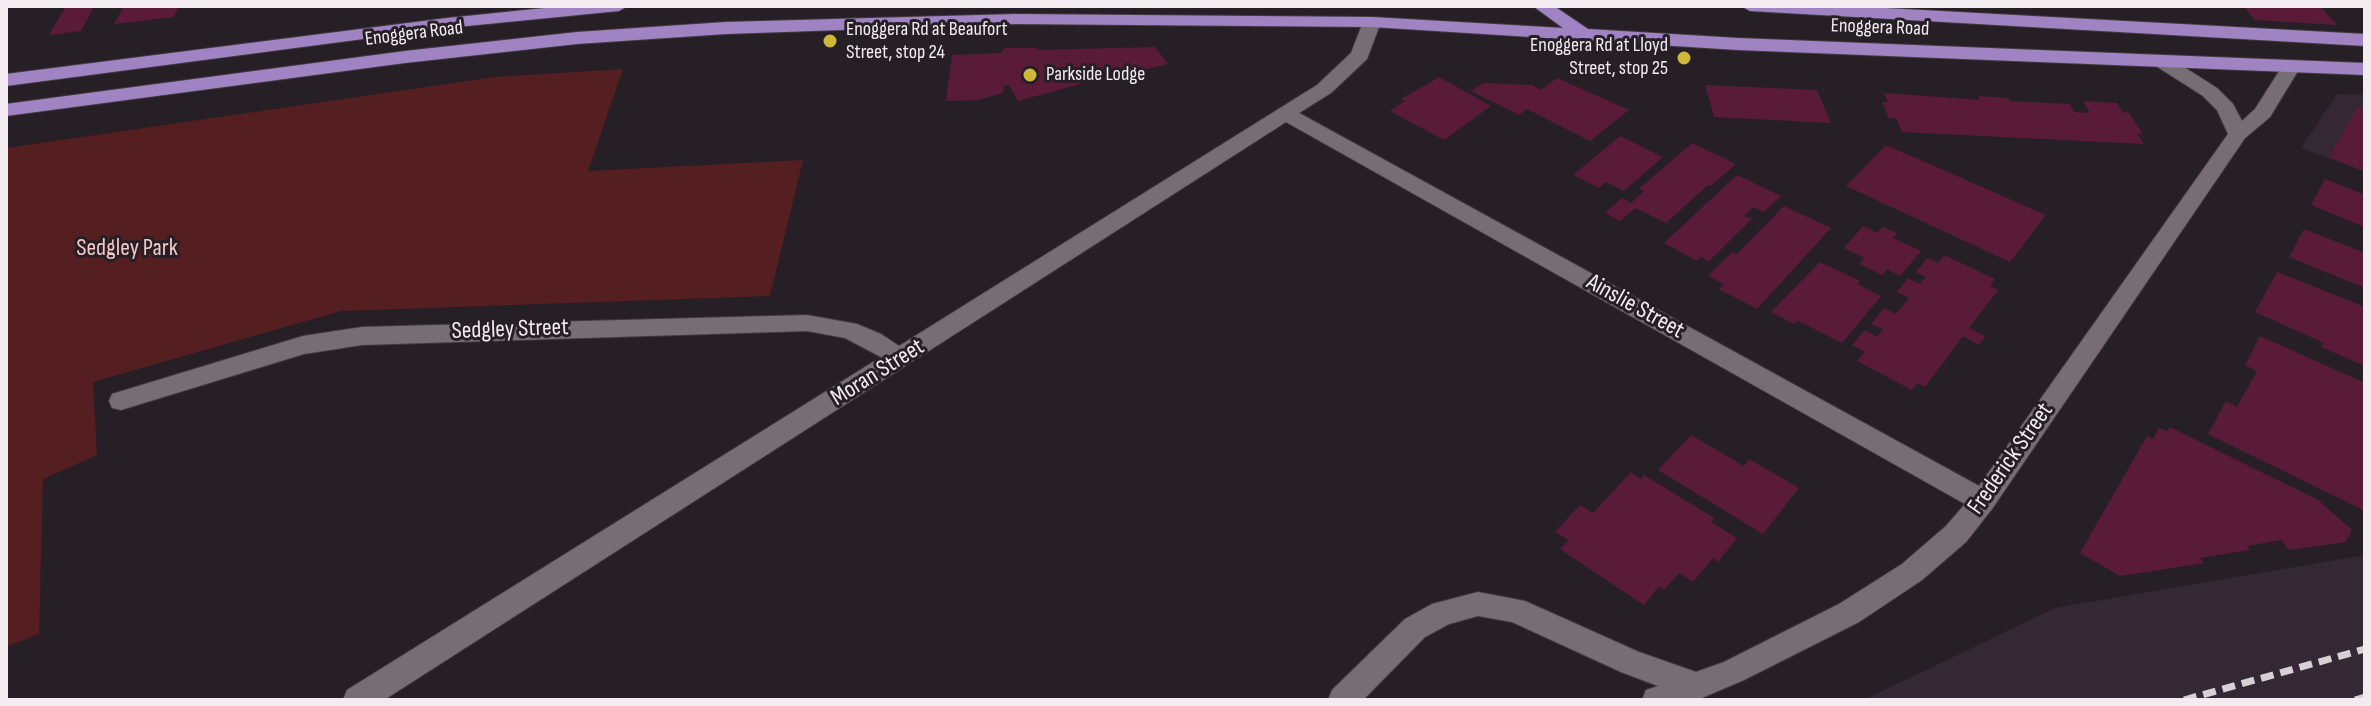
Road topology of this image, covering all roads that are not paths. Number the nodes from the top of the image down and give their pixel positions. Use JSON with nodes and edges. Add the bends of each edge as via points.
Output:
{"nodes":[{"id":1,"x":619,"y":6,"type":"edge"},
{"id":2,"x":1542,"y":6,"type":"edge"},
{"id":3,"x":1581,"y":6,"type":"edge"},
{"id":4,"x":1750,"y":6,"type":"edge"},
{"id":5,"x":596,"y":7,"type":"edge"},
{"id":6,"x":1372,"y":14,"type":"edge"},
{"id":7,"x":1583,"y":33,"type":"junction"},
{"id":8,"x":2365,"y":40,"type":"edge"},
{"id":9,"x":2163,"y":62,"type":"junction"},
{"id":10,"x":2292,"y":66,"type":"junction"},
{"id":11,"x":2365,"y":69,"type":"edge"},
{"id":12,"x":6,"y":80,"type":"edge"},
{"id":13,"x":6,"y":110,"type":"edge"},
{"id":14,"x":1286,"y":114,"type":"junction"},
{"id":15,"x":2238,"y":134,"type":"junction"},
{"id":16,"x":900,"y":359,"type":"junction"},
{"id":17,"x":121,"y":401,"type":"dead end"},
{"id":18,"x":1983,"y":501,"type":"junction"},
{"id":19,"x":1697,"y":686,"type":"junction"},
{"id":20,"x":358,"y":700,"type":"edge"},
{"id":21,"x":1343,"y":700,"type":"edge"},
{"id":22,"x":1657,"y":700,"type":"edge"}],
"edges":[{"from":1,"to":5,"type":"main road","name":"Enoggera Road"},
{"from":2,"to":7,"type":"main road"},
{"from":3,"to":7,"type":"main road"},
{"from":4,"to":8,"type":"main road","name":"Enoggera Road"},
{"from":5,"to":12,"type":"main road","name":"Enoggera Road"},
{"from":6,"to":7,"type":"main road","name":"Enoggera Road"},
{"from":6,"to":13,"type":"main road","name":"Enoggera Road","via":[[1016,19],[639,33],[405,57]]},
{"from":6,"to":14,"type":"street","name":"Moran Street","via":[[1364,47],[1351,67]]},
{"from":7,"to":9,"type":"main road","name":"Enoggera Road"},
{"from":9,"to":10,"type":"main road","name":"Enoggera Road"},
{"from":9,"to":15,"type":"street","via":[[2210,92],[2226,108]]},
{"from":10,"to":11,"type":"main road","name":"Enoggera Road"},
{"from":10,"to":15,"type":"street","name":"Frederick Street","via":[[2263,113]]},
{"from":14,"to":16,"type":"street","name":"Moran Street"},
{"from":14,"to":18,"type":"street","name":"Ainslie Street"},
{"from":15,"to":18,"type":"street","name":"Frederick Street"},
{"from":16,"to":17,"type":"street","name":"Sedgley Street","via":[[849,330],[807,323],[371,335],[303,345]]},
{"from":16,"to":20,"type":"street","name":"Moran Street"},
{"from":18,"to":19,"type":"street","name":"Frederick Street","via":[[1933,555],[1879,594],[1803,638]]},
{"from":19,"to":21,"type":"street","via":[[1631,663],[1515,610],[1478,604],[1442,613],[1415,628]]},
{"from":19,"to":22,"type":"street","name":"Frederick Street"}]}
